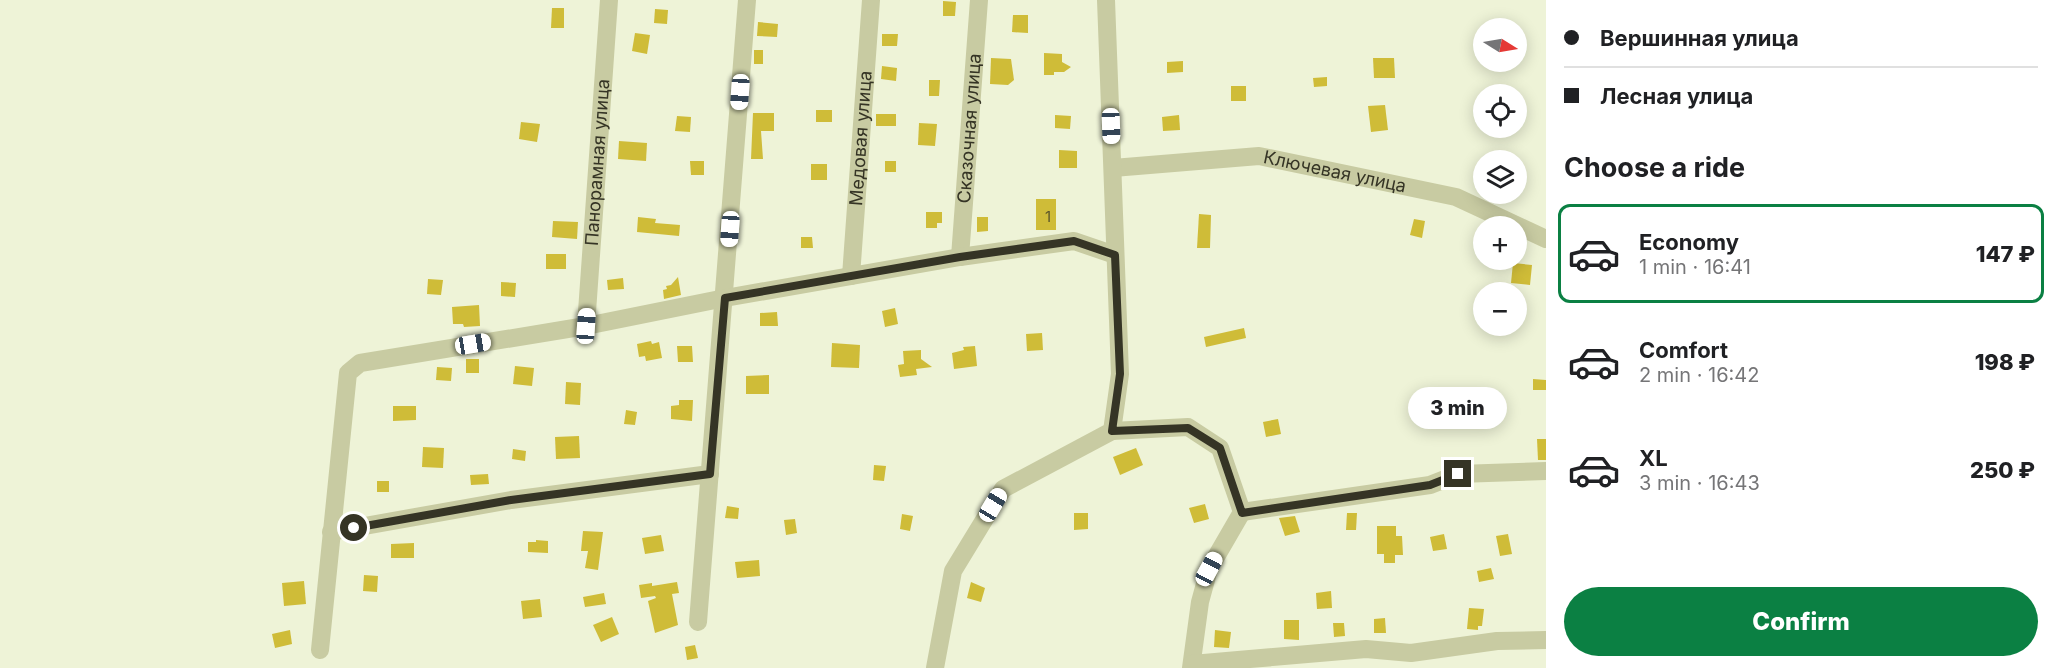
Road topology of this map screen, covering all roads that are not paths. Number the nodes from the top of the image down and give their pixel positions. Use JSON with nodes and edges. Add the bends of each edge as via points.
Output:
{"nodes":[{"id":1,"x":609,"y":0,"type":"edge"},
{"id":2,"x":747,"y":0,"type":"edge"},
{"id":3,"x":871,"y":0,"type":"edge"},
{"id":4,"x":979,"y":0,"type":"edge"},
{"id":5,"x":1106,"y":0,"type":"edge"},
{"id":6,"x":1113,"y":168,"type":"junction"},
{"id":7,"x":1546,"y":239,"type":"edge"},
{"id":8,"x":1115,"y":255,"type":"junction"},
{"id":9,"x":960,"y":257,"type":"junction"},
{"id":10,"x":851,"y":276,"type":"junction"},
{"id":11,"x":725,"y":298,"type":"junction"},
{"id":12,"x":586,"y":326,"type":"junction"},
{"id":13,"x":1112,"y":431,"type":"junction"},
{"id":14,"x":1546,"y":471,"type":"edge"},
{"id":15,"x":710,"y":474,"type":"junction"},
{"id":16,"x":1242,"y":513,"type":"junction"},
{"id":17,"x":331,"y":532,"type":"junction"},
{"id":18,"x":698,"y":622,"type":"dead end"},
{"id":19,"x":1546,"y":640,"type":"edge"},
{"id":20,"x":320,"y":650,"type":"dead end"},
{"id":21,"x":1191,"y":666,"type":"edge"},
{"id":22,"x":935,"y":668,"type":"edge"}],
"edges":[{"from":1,"to":12,"type":"street","name":"Панорамная улица"},
{"from":2,"to":11,"type":"street"},
{"from":3,"to":10,"type":"street","name":"Медовая улица"},
{"from":4,"to":9,"type":"street","name":"Сказочная улица"},
{"from":5,"to":6,"type":"street"},
{"from":6,"to":7,"type":"street","name":"Ключевая улица","via":[[1259,156],[1456,197]]},
{"from":6,"to":8,"type":"street"},
{"from":8,"to":9,"type":"street","via":[[1074,241]]},
{"from":8,"to":13,"type":"street","via":[[1120,374]]},
{"from":9,"to":10,"type":"street"},
{"from":10,"to":11,"type":"street"},
{"from":11,"to":12,"type":"street"},
{"from":11,"to":15,"type":"street"},
{"from":12,"to":17,"type":"street","via":[[360,363],[348,373]]},
{"from":13,"to":16,"type":"street","via":[[1188,428],[1220,448]]},
{"from":13,"to":22,"type":"street","via":[[1003,489],[953,571]]},
{"from":14,"to":16,"type":"street","via":[[1458,474],[1430,485]]},
{"from":15,"to":17,"type":"street","via":[[511,500]]},
{"from":15,"to":18,"type":"street"},
{"from":16,"to":21,"type":"street","via":[[1209,569]]},
{"from":17,"to":20,"type":"street"},
{"from":19,"to":21,"type":"street","via":[[1497,640],[1411,652],[1366,649]]}]}
